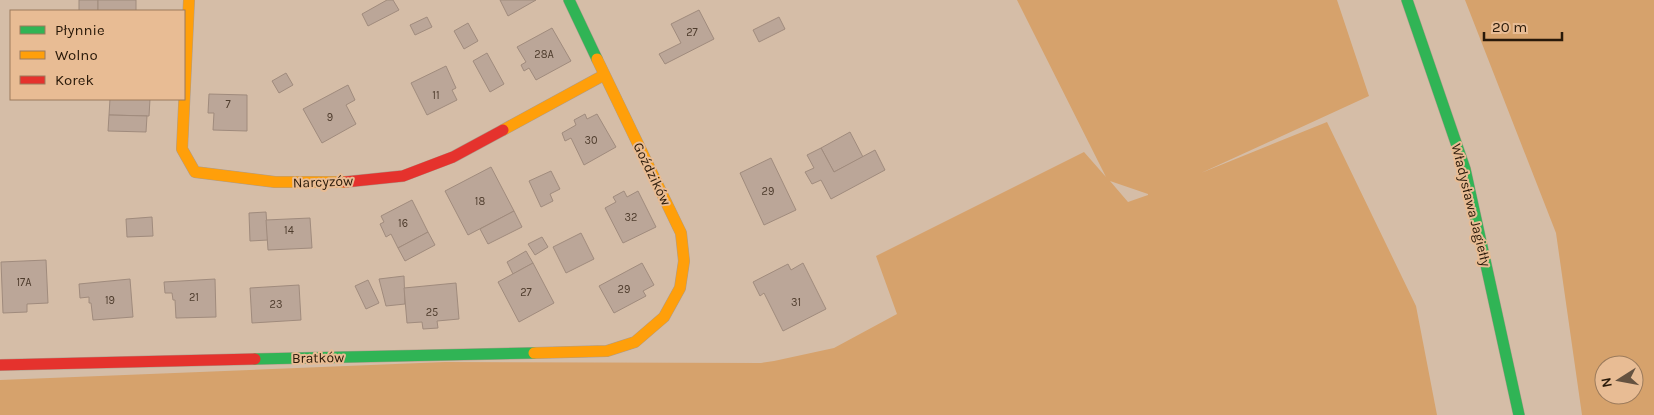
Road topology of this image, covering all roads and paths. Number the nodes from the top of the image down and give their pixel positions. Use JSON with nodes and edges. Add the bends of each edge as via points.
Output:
{"nodes":[{"id":1,"x":189,"y":0,"type":"edge"},
{"id":2,"x":569,"y":0,"type":"edge"},
{"id":3,"x":1407,"y":0,"type":"edge"},
{"id":4,"x":604,"y":75,"type":"junction"},
{"id":5,"x":185,"y":85,"type":"edge"},
{"id":6,"x":184,"y":100,"type":"edge"},
{"id":7,"x":635,"y":342,"type":"joint"},
{"id":8,"x":0,"y":365,"type":"edge"},
{"id":9,"x":1518,"y":415,"type":"edge"}],
"edges":[{"from":1,"to":5,"type":"street","name":"Narcyzów"},
{"from":2,"to":4,"type":"street","name":"Goździków"},
{"from":3,"to":9,"type":"street","name":"Władysława Jagiełły","via":[[1465,169]]},
{"from":4,"to":6,"type":"street","name":"Narcyzów","via":[[453,157],[402,176],[336,183],[276,182],[195,172],[182,149]]},
{"from":4,"to":7,"type":"street","name":"Goździków","via":[[681,233],[684,261],[680,288],[664,317]]},
{"from":7,"to":8,"type":"street","name":"Bratków","via":[[607,351]]}]}
